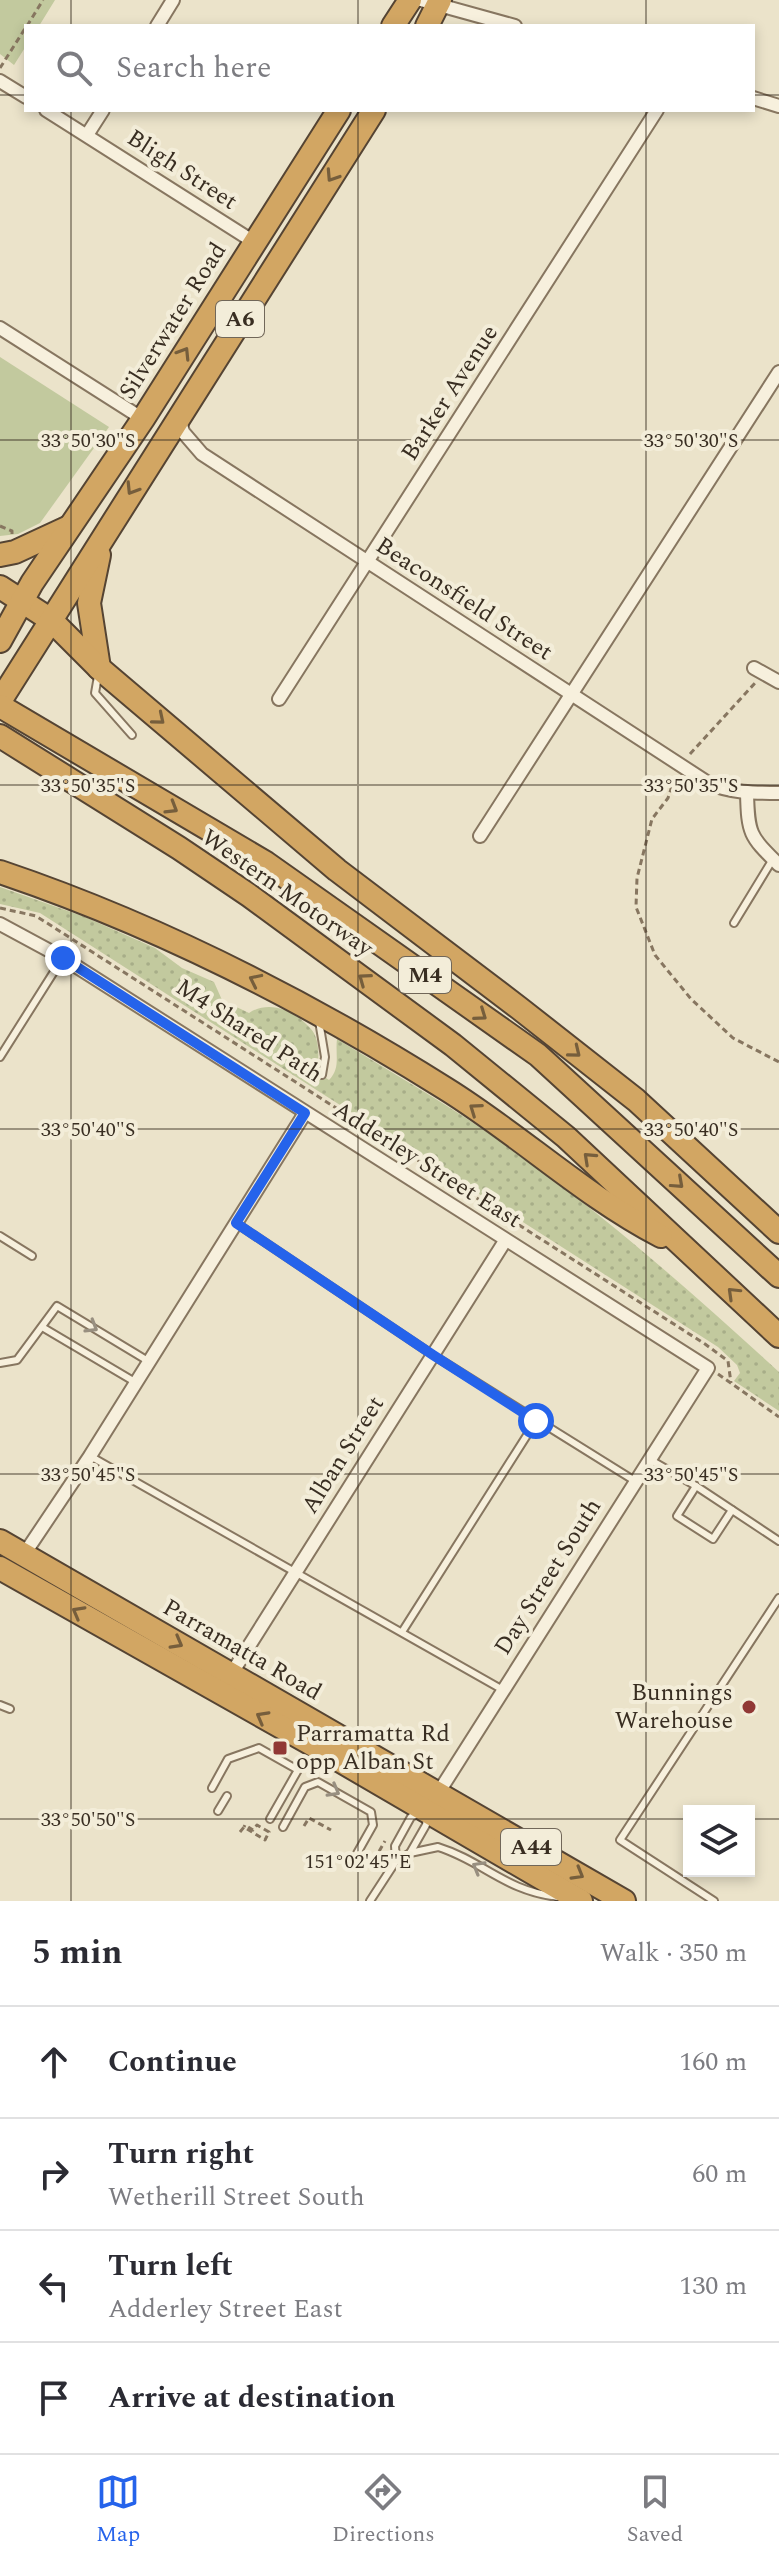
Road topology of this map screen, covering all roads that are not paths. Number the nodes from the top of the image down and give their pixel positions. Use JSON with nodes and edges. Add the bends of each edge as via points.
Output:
{"nodes":[{"id":1,"x":173,"y":0,"type":"edge"},
{"id":2,"x":410,"y":0,"type":"edge"},
{"id":3,"x":433,"y":1,"type":"edge"},
{"id":4,"x":158,"y":24,"type":"edge"},
{"id":5,"x":394,"y":24,"type":"edge"},
{"id":6,"x":427,"y":24,"type":"edge"},
{"id":7,"x":508,"y":24,"type":"edge"},
{"id":8,"x":0,"y":81,"type":"edge"},
{"id":9,"x":24,"y":96,"type":"edge"},
{"id":10,"x":755,"y":99,"type":"edge"},
{"id":11,"x":779,"y":106,"type":"edge"},
{"id":12,"x":49,"y":112,"type":"edge"},
{"id":13,"x":102,"y":112,"type":"edge"},
{"id":14,"x":338,"y":112,"type":"edge"},
{"id":15,"x":373,"y":112,"type":"edge"},
{"id":16,"x":656,"y":112,"type":"edge"},
{"id":17,"x":87,"y":135,"type":"junction"},
{"id":18,"x":254,"y":242,"type":"junction"},
{"id":19,"x":0,"y":328,"type":"edge"},
{"id":20,"x":779,"y":372,"type":"edge"},
{"id":21,"x":178,"y":416,"type":"junction"},
{"id":22,"x":143,"y":419,"type":"junction"},
{"id":23,"x":72,"y":526,"type":"junction"},
{"id":24,"x":107,"y":528,"type":"junction"},
{"id":25,"x":0,"y":555,"type":"edge"},
{"id":26,"x":367,"y":563,"type":"junction"},
{"id":27,"x":0,"y":587,"type":"edge"},
{"id":28,"x":22,"y":601,"type":"junction"},
{"id":29,"x":51,"y":620,"type":"junction"},
{"id":30,"x":0,"y":641,"type":"edge"},
{"id":31,"x":99,"y":668,"type":"junction"},
{"id":32,"x":759,"y":670,"type":"road end"},
{"id":33,"x":779,"y":682,"type":"edge"},
{"id":34,"x":572,"y":694,"type":"junction"},
{"id":35,"x":279,"y":699,"type":"dead end"},
{"id":36,"x":0,"y":703,"type":"edge"},
{"id":37,"x":132,"y":735,"type":"dead end"},
{"id":38,"x":9,"y":742,"type":"edge"},
{"id":39,"x":747,"y":793,"type":"junction"},
{"id":40,"x":779,"y":793,"type":"edge"},
{"id":41,"x":480,"y":836,"type":"dead end"},
{"id":42,"x":776,"y":862,"type":"edge"},
{"id":43,"x":0,"y":872,"type":"edge"},
{"id":44,"x":0,"y":881,"type":"edge"},
{"id":45,"x":734,"y":923,"type":"dead end"},
{"id":46,"x":0,"y":924,"type":"edge"},
{"id":47,"x":190,"y":949,"type":"junction"},
{"id":48,"x":63,"y":958,"type":"junction"},
{"id":49,"x":317,"y":1014,"type":"junction"},
{"id":50,"x":0,"y":1057,"type":"edge"},
{"id":51,"x":322,"y":1075,"type":"dead end"},
{"id":52,"x":305,"y":1113,"type":"junction"},
{"id":53,"x":236,"y":1223,"type":"junction"},
{"id":54,"x":779,"y":1232,"type":"edge"},
{"id":55,"x":0,"y":1236,"type":"edge"},
{"id":56,"x":505,"y":1241,"type":"junction"},
{"id":57,"x":687,"y":1249,"type":"junction"},
{"id":58,"x":32,"y":1256,"type":"dead end"},
{"id":59,"x":779,"y":1276,"type":"edge"},
{"id":60,"x":42,"y":1327,"type":"junction"},
{"id":61,"x":779,"y":1336,"type":"edge"},
{"id":62,"x":433,"y":1355,"type":"junction"},
{"id":63,"x":148,"y":1361,"type":"junction"},
{"id":64,"x":0,"y":1363,"type":"edge"},
{"id":65,"x":708,"y":1368,"type":"joint"},
{"id":66,"x":135,"y":1382,"type":"junction"},
{"id":67,"x":536,"y":1421,"type":"junction"},
{"id":68,"x":90,"y":1456,"type":"junction"},
{"id":69,"x":649,"y":1459,"type":"junction"},
{"id":70,"x":635,"y":1481,"type":"junction"},
{"id":71,"x":696,"y":1486,"type":"junction"},
{"id":72,"x":732,"y":1510,"type":"junction"},
{"id":73,"x":0,"y":1541,"type":"edge"},
{"id":74,"x":779,"y":1541,"type":"edge"},
{"id":75,"x":23,"y":1556,"type":"junction"},
{"id":76,"x":0,"y":1568,"type":"edge"},
{"id":77,"x":295,"y":1572,"type":"junction"},
{"id":78,"x":779,"y":1598,"type":"edge"},
{"id":79,"x":402,"y":1632,"type":"junction"},
{"id":80,"x":226,"y":1683,"type":"junction"},
{"id":81,"x":503,"y":1690,"type":"junction"},
{"id":82,"x":0,"y":1705,"type":"edge"},
{"id":83,"x":10,"y":1709,"type":"dead end"},
{"id":84,"x":212,"y":1788,"type":"dead end"},
{"id":85,"x":227,"y":1796,"type":"dead end"},
{"id":86,"x":433,"y":1802,"type":"junction"},
{"id":87,"x":218,"y":1811,"type":"dead end"},
{"id":88,"x":270,"y":1819,"type":"dead end"},
{"id":89,"x":283,"y":1827,"type":"dead end"},
{"id":90,"x":410,"y":1853,"type":"junction"},
{"id":91,"x":396,"y":1861,"type":"junction"},
{"id":92,"x":351,"y":1864,"type":"dead end"},
{"id":93,"x":579,"y":1900,"type":"edge"},
{"id":94,"x":370,"y":1901,"type":"edge"},
{"id":95,"x":624,"y":1901,"type":"edge"},
{"id":96,"x":714,"y":1901,"type":"edge"}],
"edges":[{"from":1,"to":4,"type":"street"},
{"from":2,"to":5,"type":"highway"},
{"from":3,"to":6,"type":"highway"},
{"from":3,"to":7,"type":"street"},
{"from":8,"to":9,"type":"street"},
{"from":10,"to":11,"type":"street"},
{"from":12,"to":17,"type":"street","name":"Bligh Street"},
{"from":13,"to":17,"type":"street"},
{"from":14,"to":18,"type":"highway","name":"Silverwater Road","number":"A6"},
{"from":15,"to":21,"type":"highway","number":"A6","one_way":true},
{"from":16,"to":26,"type":"street","name":"Barker Avenue"},
{"from":17,"to":18,"type":"street","name":"Bligh Street"},
{"from":22,"to":18,"type":"highway","name":"Silverwater Road","number":"A6","one_way":true},
{"from":19,"to":22,"type":"street"},
{"from":20,"to":34,"type":"street"},
{"from":21,"to":24,"type":"highway","number":"A6","one_way":true},
{"from":21,"to":26,"type":"street","name":"Beaconsfield Street","via":[[183,432],[202,454]]},
{"from":22,"to":23,"type":"highway","name":"Silverwater Road","number":"A6"},
{"from":23,"to":25,"type":"highway"},
{"from":23,"to":28,"type":"highway","name":"Silverwater Road","number":"A6"},
{"from":24,"to":29,"type":"highway","number":"A6"},
{"from":24,"to":31,"type":"highway","via":[[89,592]]},
{"from":26,"to":34,"type":"street","name":"Beaconsfield Street"},
{"from":26,"to":35,"type":"street","name":"Barker Avenue"},
{"from":27,"to":28,"type":"highway"},
{"from":28,"to":29,"type":"highway"},
{"from":28,"to":30,"type":"highway","name":"Silverwater Road","number":"A6"},
{"from":29,"to":31,"type":"highway"},
{"from":29,"to":36,"type":"highway","number":"A6"},
{"from":31,"to":37,"type":"lane","via":[[95,693]]},
{"from":31,"to":54,"type":"highway","one_way":true,"via":[[337,870],[636,1100]]},
{"from":32,"to":33,"type":"street"},
{"from":34,"to":39,"type":"street","name":"Beaconsfield Street","via":[[680,765],[723,789]]},
{"from":34,"to":41,"type":"street"},
{"from":36,"to":59,"type":"highway","name":"Western Motorway","number":"M4","one_way":true,"via":[[266,863],[538,1055]]},
{"from":57,"to":38,"type":"highway","name":"Western Motorway","number":"M4","one_way":true,"via":[[566,1137],[453,1045],[250,896]]},
{"from":39,"to":40,"type":"street","name":"Beaconsfield Street"},
{"from":39,"to":42,"type":"street","via":[[750,831]]},
{"from":42,"to":45,"type":"lane"},
{"from":43,"to":47,"type":"highway"},
{"from":44,"to":47,"type":"highway"},
{"from":46,"to":48,"type":"street","name":"Adderley Street East"},
{"from":49,"to":47,"type":"highway","one_way":true},
{"from":48,"to":50,"type":"lane"},
{"from":48,"to":52,"type":"street","name":"Adderley Street East"},
{"from":49,"to":51,"type":"lane","via":[[325,1057]]},
{"from":57,"to":49,"type":"highway","one_way":true,"via":[[623,1216],[449,1091]]},
{"from":52,"to":53,"type":"street"},
{"from":52,"to":56,"type":"street","name":"Adderley Street East"},
{"from":53,"to":62,"type":"lane"},
{"from":53,"to":63,"type":"street"},
{"from":55,"to":58,"type":"lane"},
{"from":56,"to":62,"type":"street","name":"Alban Street"},
{"from":56,"to":65,"type":"street","name":"Adderley Street East"},
{"from":61,"to":57,"type":"highway","name":"Western Motorway","number":"M4","one_way":true},
{"from":60,"to":63,"type":"lane","one_way":true,"via":[[57,1306]]},
{"from":60,"to":64,"type":"lane","via":[[17,1360]]},
{"from":60,"to":66,"type":"lane"},
{"from":62,"to":67,"type":"lane"},
{"from":62,"to":77,"type":"street","name":"Alban Street"},
{"from":63,"to":66,"type":"street"},
{"from":65,"to":69,"type":"street","name":"Day Street South"},
{"from":66,"to":68,"type":"street"},
{"from":67,"to":70,"type":"lane"},
{"from":67,"to":79,"type":"lane"},
{"from":68,"to":75,"type":"street"},
{"from":68,"to":77,"type":"lane"},
{"from":69,"to":70,"type":"street","name":"Day Street South"},
{"from":69,"to":71,"type":"lane"},
{"from":70,"to":81,"type":"street","name":"Day Street South"},
{"from":71,"to":72,"type":"lane"},
{"from":71,"to":72,"type":"lane","via":[[677,1516],[689,1524],[713,1539]]},
{"from":72,"to":74,"type":"lane"},
{"from":73,"to":75,"type":"highway","name":"Parramatta Road","number":"A44"},
{"from":75,"to":80,"type":"highway","name":"Parramatta Road","number":"A44","one_way":true},
{"from":80,"to":76,"type":"highway","name":"Parramatta Road","number":"A44","one_way":true},
{"from":77,"to":79,"type":"lane"},
{"from":77,"to":80,"type":"street","name":"Alban Street"},
{"from":78,"to":96,"type":"lane","via":[[620,1840]]},
{"from":79,"to":81,"type":"lane"},
{"from":80,"to":86,"type":"highway","name":"Parramatta Road","number":"A44"},
{"from":81,"to":86,"type":"street","name":"Day Street South"},
{"from":82,"to":83,"type":"lane"},
{"from":84,"to":88,"type":"lane","via":[[228,1759],[259,1748],[298,1770]]},
{"from":85,"to":87,"type":"lane"},
{"from":86,"to":90,"type":"lane"},
{"from":86,"to":91,"type":"lane","via":[[411,1817],[395,1846]]},
{"from":86,"to":93,"type":"highway","name":"Parramatta Road","number":"A44"},
{"from":86,"to":95,"type":"highway","name":"Parramatta Road","number":"A44","one_way":true},
{"from":89,"to":92,"type":"lane","one_way":true,"via":[[305,1787],[318,1782],[371,1812],[373,1825]]},
{"from":90,"to":91,"type":"lane"},
{"from":93,"to":90,"type":"lane","one_way":true,"via":[[523,1890],[438,1847]]},
{"from":91,"to":94,"type":"lane"}]}
